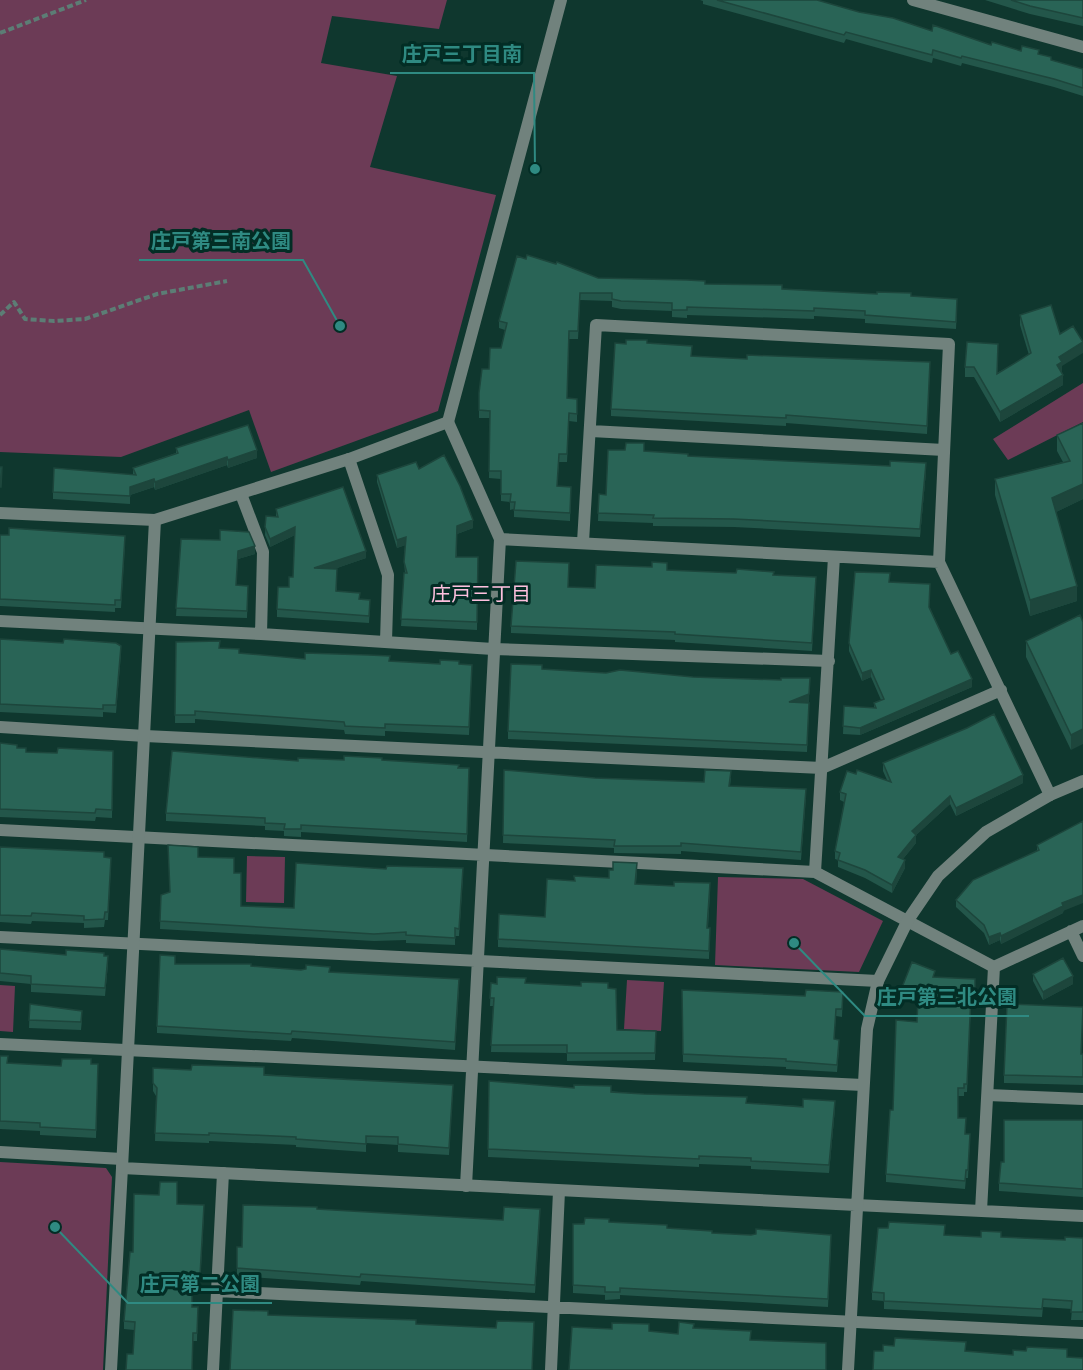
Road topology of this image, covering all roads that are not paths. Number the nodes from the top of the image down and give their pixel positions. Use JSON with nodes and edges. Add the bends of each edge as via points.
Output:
{"nodes":[{"id":1,"x":561,"y":0,"type":"edge"},
{"id":2,"x":913,"y":0,"type":"edge"},
{"id":3,"x":1083,"y":47,"type":"edge"},
{"id":4,"x":448,"y":422,"type":"junction"},
{"id":5,"x":591,"y":431,"type":"junction"},
{"id":6,"x":944,"y":450,"type":"junction"},
{"id":7,"x":349,"y":459,"type":"junction"},
{"id":8,"x":241,"y":494,"type":"junction"},
{"id":9,"x":0,"y":513,"type":"edge"},
{"id":10,"x":155,"y":520,"type":"junction"},
{"id":11,"x":500,"y":539,"type":"junction"},
{"id":12,"x":584,"y":542,"type":"junction"},
{"id":13,"x":834,"y":557,"type":"junction"},
{"id":14,"x":939,"y":562,"type":"junction"},
{"id":15,"x":0,"y":621,"type":"edge"},
{"id":16,"x":150,"y":629,"type":"junction"},
{"id":17,"x":261,"y":634,"type":"junction"},
{"id":18,"x":386,"y":641,"type":"junction"},
{"id":19,"x":493,"y":649,"type":"junction"},
{"id":20,"x":829,"y":661,"type":"junction"},
{"id":21,"x":1001,"y":690,"type":"junction"},
{"id":22,"x":0,"y":727,"type":"edge"},
{"id":23,"x":145,"y":736,"type":"junction"},
{"id":24,"x":487,"y":751,"type":"junction"},
{"id":25,"x":822,"y":768,"type":"junction"},
{"id":26,"x":1083,"y":781,"type":"edge"},
{"id":27,"x":1050,"y":795,"type":"junction"},
{"id":28,"x":0,"y":830,"type":"edge"},
{"id":29,"x":139,"y":837,"type":"junction"},
{"id":30,"x":484,"y":856,"type":"junction"},
{"id":31,"x":815,"y":872,"type":"junction"},
{"id":32,"x":908,"y":920,"type":"junction"},
{"id":33,"x":1077,"y":928,"type":"edge"},
{"id":34,"x":0,"y":937,"type":"edge"},
{"id":35,"x":133,"y":944,"type":"junction"},
{"id":36,"x":1083,"y":956,"type":"edge"},
{"id":37,"x":479,"y":961,"type":"junction"},
{"id":38,"x":994,"y":967,"type":"junction"},
{"id":39,"x":878,"y":981,"type":"junction"},
{"id":40,"x":0,"y":1044,"type":"edge"},
{"id":41,"x":127,"y":1050,"type":"junction"},
{"id":42,"x":473,"y":1066,"type":"junction"},
{"id":43,"x":863,"y":1085,"type":"junction"},
{"id":44,"x":988,"y":1095,"type":"junction"},
{"id":45,"x":1083,"y":1099,"type":"edge"},
{"id":46,"x":0,"y":1152,"type":"edge"},
{"id":47,"x":122,"y":1164,"type":"junction"},
{"id":48,"x":223,"y":1173,"type":"junction"},
{"id":49,"x":466,"y":1186,"type":"junction"},
{"id":50,"x":559,"y":1191,"type":"junction"},
{"id":51,"x":856,"y":1205,"type":"junction"},
{"id":52,"x":981,"y":1211,"type":"junction"},
{"id":53,"x":1083,"y":1216,"type":"edge"},
{"id":54,"x":217,"y":1291,"type":"junction"},
{"id":55,"x":553,"y":1308,"type":"junction"},
{"id":56,"x":850,"y":1324,"type":"junction"},
{"id":57,"x":1083,"y":1334,"type":"edge"},
{"id":58,"x":111,"y":1370,"type":"edge"},
{"id":59,"x":213,"y":1370,"type":"edge"},
{"id":60,"x":550,"y":1370,"type":"edge"},
{"id":61,"x":848,"y":1370,"type":"edge"}],
"edges":[{"from":1,"to":4,"type":"street"},
{"from":2,"to":3,"type":"street"},
{"from":4,"to":7,"type":"street"},
{"from":4,"to":11,"type":"street"},
{"from":5,"to":6,"type":"street"},
{"from":5,"to":6,"type":"street","via":[[596,325],[949,344]]},
{"from":5,"to":12,"type":"street"},
{"from":6,"to":14,"type":"street"},
{"from":7,"to":8,"type":"street"},
{"from":7,"to":18,"type":"street","via":[[388,575]]},
{"from":8,"to":10,"type":"street"},
{"from":8,"to":17,"type":"street","via":[[263,552]]},
{"from":9,"to":10,"type":"street"},
{"from":10,"to":16,"type":"street"},
{"from":11,"to":12,"type":"street"},
{"from":11,"to":19,"type":"street"},
{"from":12,"to":13,"type":"street"},
{"from":13,"to":14,"type":"street"},
{"from":13,"to":20,"type":"street"},
{"from":14,"to":21,"type":"street"},
{"from":15,"to":16,"type":"street"},
{"from":16,"to":17,"type":"street"},
{"from":16,"to":23,"type":"street"},
{"from":17,"to":18,"type":"street"},
{"from":18,"to":19,"type":"street"},
{"from":19,"to":20,"type":"street"},
{"from":19,"to":24,"type":"street"},
{"from":20,"to":25,"type":"street"},
{"from":21,"to":25,"type":"street"},
{"from":21,"to":27,"type":"street"},
{"from":22,"to":23,"type":"street"},
{"from":23,"to":24,"type":"street"},
{"from":23,"to":29,"type":"street"},
{"from":24,"to":25,"type":"street"},
{"from":24,"to":30,"type":"street"},
{"from":25,"to":31,"type":"street"},
{"from":26,"to":27,"type":"street"},
{"from":27,"to":32,"type":"street","via":[[978,840],[938,876]]},
{"from":28,"to":29,"type":"street"},
{"from":29,"to":30,"type":"street"},
{"from":29,"to":35,"type":"street"},
{"from":30,"to":31,"type":"street"},
{"from":30,"to":37,"type":"street"},
{"from":31,"to":32,"type":"street"},
{"from":32,"to":38,"type":"street"},
{"from":32,"to":39,"type":"street"},
{"from":33,"to":36,"type":"street"},
{"from":33,"to":38,"type":"street"},
{"from":34,"to":35,"type":"street"},
{"from":35,"to":37,"type":"street"},
{"from":35,"to":41,"type":"street"},
{"from":37,"to":39,"type":"street"},
{"from":37,"to":42,"type":"street"},
{"from":38,"to":44,"type":"street"},
{"from":39,"to":43,"type":"street","via":[[867,1029]]},
{"from":40,"to":41,"type":"street"},
{"from":41,"to":42,"type":"street"},
{"from":41,"to":47,"type":"street"},
{"from":42,"to":43,"type":"street"},
{"from":42,"to":49,"type":"street"},
{"from":43,"to":51,"type":"street"},
{"from":44,"to":45,"type":"street"},
{"from":44,"to":52,"type":"street"},
{"from":46,"to":47,"type":"street"},
{"from":47,"to":48,"type":"street"},
{"from":47,"to":58,"type":"street"},
{"from":48,"to":49,"type":"street"},
{"from":48,"to":54,"type":"street"},
{"from":49,"to":50,"type":"street"},
{"from":50,"to":51,"type":"street"},
{"from":50,"to":55,"type":"street"},
{"from":51,"to":52,"type":"street"},
{"from":51,"to":56,"type":"street"},
{"from":52,"to":53,"type":"street"},
{"from":54,"to":55,"type":"street"},
{"from":54,"to":59,"type":"street"},
{"from":55,"to":56,"type":"street"},
{"from":55,"to":60,"type":"street"},
{"from":56,"to":57,"type":"street"},
{"from":56,"to":61,"type":"street"}]}
